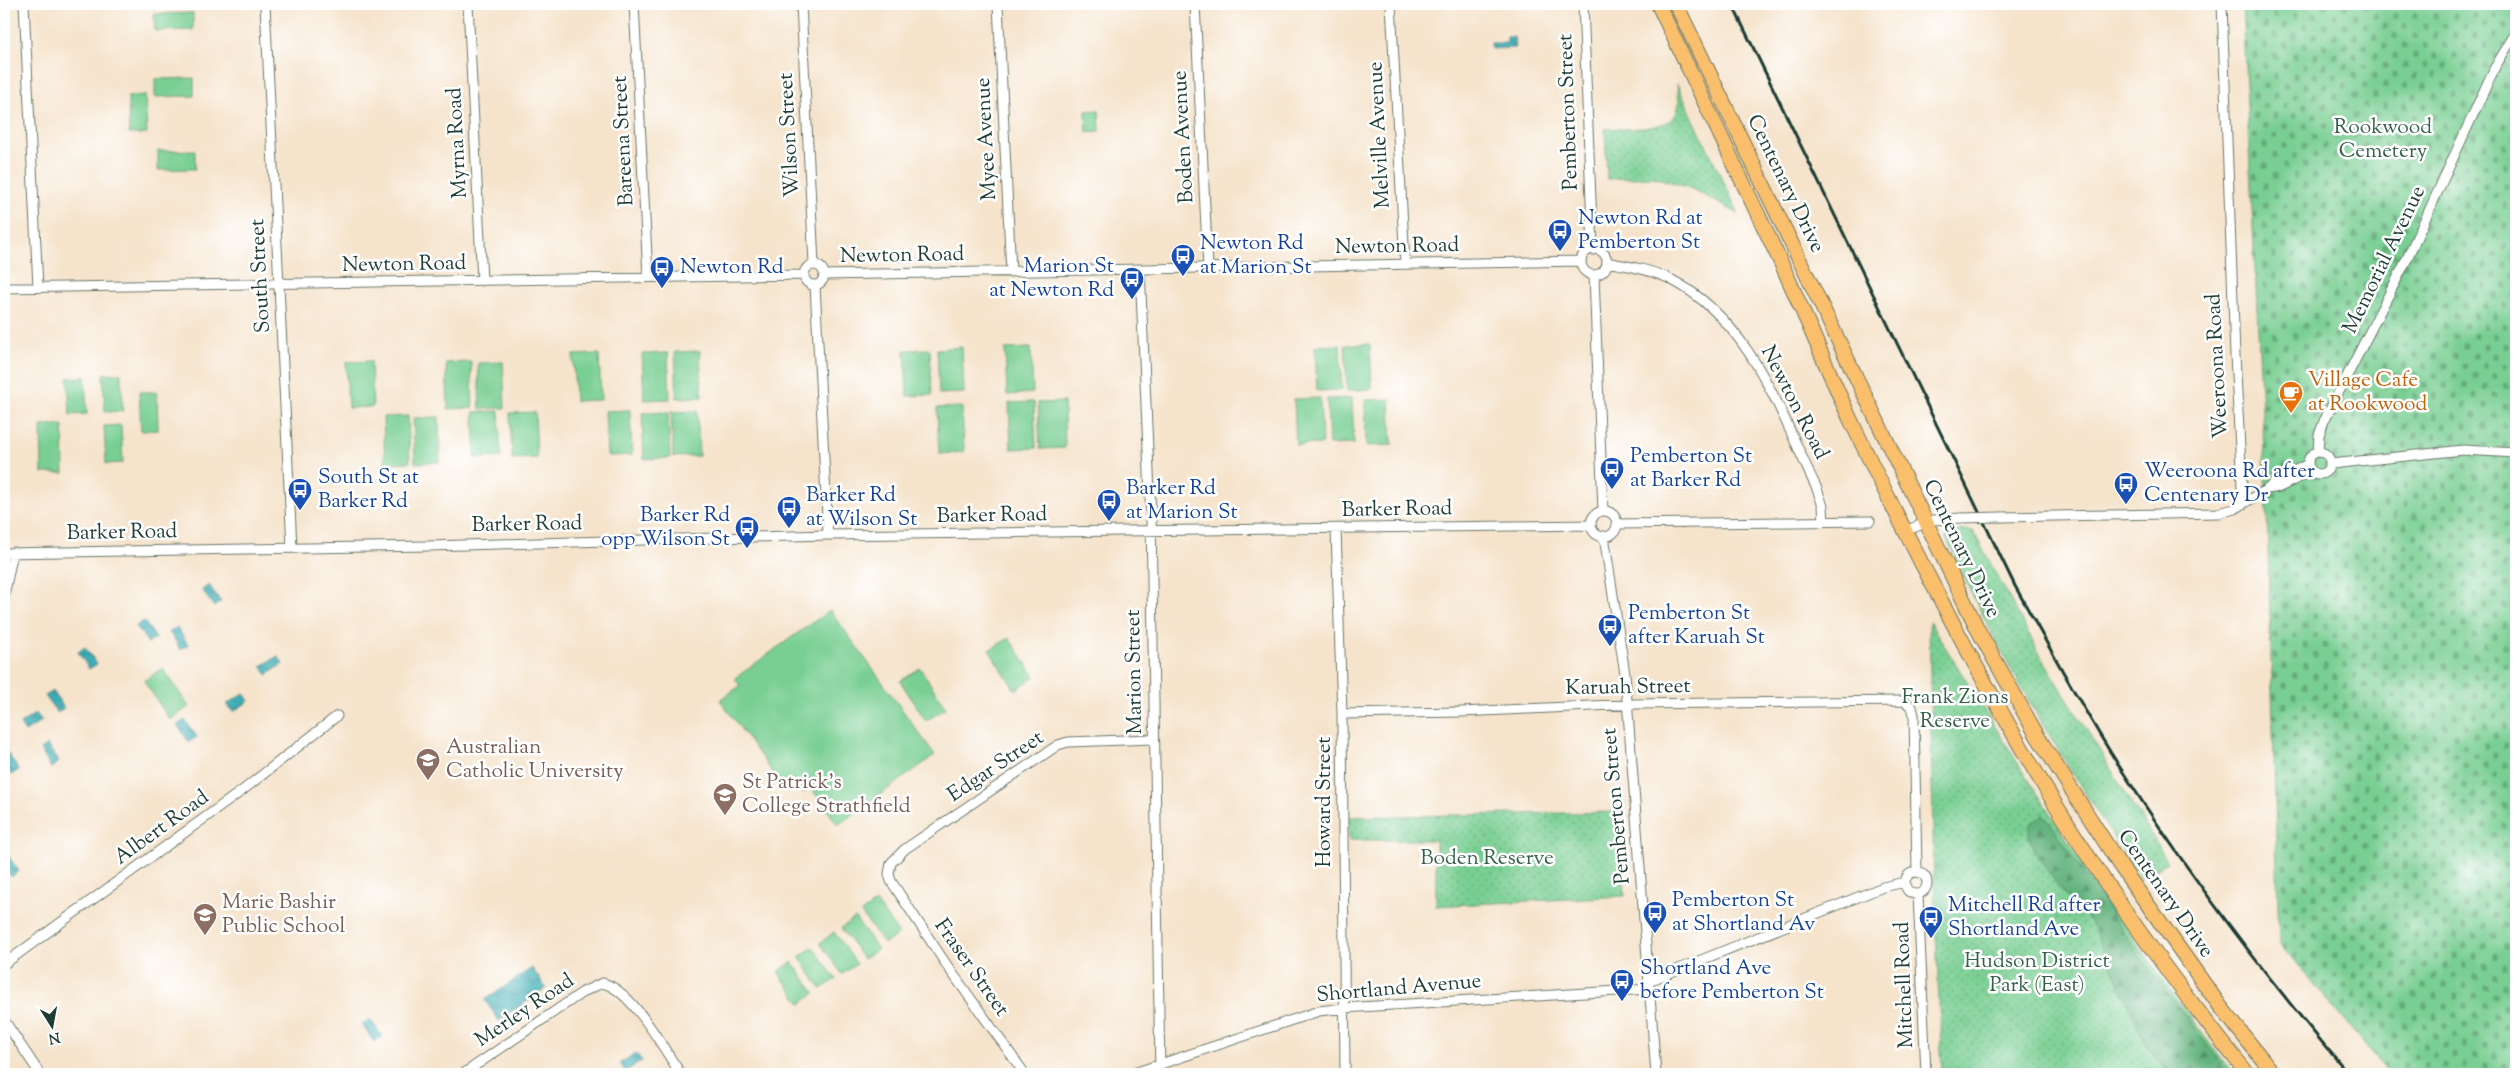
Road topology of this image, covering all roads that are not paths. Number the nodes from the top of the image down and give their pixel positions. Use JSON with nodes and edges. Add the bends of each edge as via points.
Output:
{"nodes":[{"id":1,"x":24,"y":4,"type":"edge"},
{"id":2,"x":264,"y":4,"type":"edge"},
{"id":3,"x":468,"y":4,"type":"edge"},
{"id":4,"x":634,"y":4,"type":"edge"},
{"id":5,"x":801,"y":4,"type":"edge"},
{"id":6,"x":998,"y":4,"type":"edge"},
{"id":7,"x":1195,"y":4,"type":"edge"},
{"id":8,"x":1391,"y":4,"type":"edge"},
{"id":9,"x":1582,"y":4,"type":"edge"},
{"id":10,"x":1658,"y":4,"type":"edge"},
{"id":11,"x":1676,"y":4,"type":"edge"},
{"id":12,"x":2222,"y":4,"type":"edge"},
{"id":13,"x":2516,"y":32,"type":"edge"},
{"id":14,"x":1593,"y":250,"type":"junction"},
{"id":15,"x":1581,"y":262,"type":"junction"},
{"id":16,"x":1607,"y":262,"type":"junction"},
{"id":17,"x":814,"y":264,"type":"junction"},
{"id":18,"x":1404,"y":264,"type":"junction"},
{"id":19,"x":1208,"y":268,"type":"junction"},
{"id":20,"x":1140,"y":269,"type":"junction"},
{"id":21,"x":1011,"y":272,"type":"junction"},
{"id":22,"x":804,"y":275,"type":"junction"},
{"id":23,"x":824,"y":275,"type":"junction"},
{"id":24,"x":1594,"y":275,"type":"junction"},
{"id":25,"x":648,"y":276,"type":"junction"},
{"id":26,"x":482,"y":281,"type":"junction"},
{"id":27,"x":279,"y":284,"type":"junction"},
{"id":28,"x":815,"y":285,"type":"junction"},
{"id":29,"x":38,"y":286,"type":"junction"},
{"id":30,"x":4,"y":288,"type":"edge"},
{"id":31,"x":2318,"y":452,"type":"junction"},
{"id":32,"x":2516,"y":452,"type":"edge"},
{"id":33,"x":2331,"y":464,"type":"junction"},
{"id":34,"x":2310,"y":468,"type":"junction"},
{"id":35,"x":2243,"y":504,"type":"junction"},
{"id":36,"x":1603,"y":511,"type":"junction"},
{"id":37,"x":1824,"y":521,"type":"junction"},
{"id":38,"x":1870,"y":521,"type":"dead end"},
{"id":39,"x":1925,"y":522,"type":"junction"},
{"id":40,"x":1616,"y":524,"type":"junction"},
{"id":41,"x":1591,"y":525,"type":"junction"},
{"id":42,"x":1336,"y":529,"type":"junction"},
{"id":43,"x":1905,"y":531,"type":"junction"},
{"id":44,"x":1151,"y":532,"type":"junction"},
{"id":45,"x":828,"y":535,"type":"junction"},
{"id":46,"x":1604,"y":536,"type":"junction"},
{"id":47,"x":292,"y":547,"type":"junction"},
{"id":48,"x":8,"y":552,"type":"edge"},
{"id":49,"x":4,"y":596,"type":"edge"},
{"id":50,"x":1627,"y":705,"type":"junction"},
{"id":51,"x":1342,"y":714,"type":"junction"},
{"id":52,"x":337,"y":716,"type":"dead end"},
{"id":53,"x":1154,"y":739,"type":"junction"},
{"id":54,"x":1917,"y":871,"type":"junction"},
{"id":55,"x":891,"y":881,"type":"joint"},
{"id":56,"x":1905,"y":882,"type":"junction"},
{"id":57,"x":1918,"y":894,"type":"junction"},
{"id":58,"x":5,"y":959,"type":"edge"},
{"id":59,"x":1649,"y":985,"type":"junction"},
{"id":60,"x":1344,"y":1008,"type":"junction"},
{"id":61,"x":4,"y":1020,"type":"edge"},
{"id":62,"x":1160,"y":1064,"type":"junction"},
{"id":63,"x":40,"y":1074,"type":"edge"},
{"id":64,"x":463,"y":1074,"type":"edge"},
{"id":65,"x":681,"y":1074,"type":"edge"},
{"id":66,"x":1025,"y":1074,"type":"edge"},
{"id":67,"x":1131,"y":1074,"type":"edge"},
{"id":68,"x":1160,"y":1074,"type":"edge"},
{"id":69,"x":1345,"y":1074,"type":"edge"},
{"id":70,"x":1656,"y":1074,"type":"edge"},
{"id":71,"x":1926,"y":1074,"type":"edge"},
{"id":72,"x":2248,"y":1074,"type":"edge"},
{"id":73,"x":2274,"y":1074,"type":"edge"}],
"edges":[{"from":1,"to":29,"type":"street"},
{"from":2,"to":27,"type":"street","name":"South Street"},
{"from":3,"to":26,"type":"street","name":"Myrna Road"},
{"from":4,"to":25,"type":"street","name":"Bareena Street"},
{"from":5,"to":17,"type":"street","name":"Wilson Street"},
{"from":6,"to":21,"type":"street","name":"Myee Avenue"},
{"from":7,"to":19,"type":"street","name":"Boden Avenue"},
{"from":8,"to":18,"type":"street","name":"Melville Avenue"},
{"from":9,"to":14,"type":"street","name":"Pemberton Street"},
{"from":10,"to":43,"type":"highway","name":"Centenary Drive"},
{"from":11,"to":39,"type":"highway","name":"Centenary Drive"},
{"from":12,"to":35,"type":"street","name":"Weeroona Road"},
{"from":13,"to":31,"type":"street","name":"Memorial Avenue","via":[[2494,69],[2405,263],[2324,421]]},
{"from":14,"to":15,"type":"street","via":[[1584,255]]},
{"from":14,"to":16,"type":"street","via":[[1604,254]]},
{"from":15,"to":18,"type":"street","name":"Newton Road"},
{"from":15,"to":24,"type":"street","via":[[1583,270]]},
{"from":16,"to":24,"type":"street","via":[[1602,272]]},
{"from":16,"to":37,"type":"street","name":"Newton Road","via":[[1640,268],[1671,280],[1705,301],[1731,326],[1754,359],[1817,489]]},
{"from":17,"to":22,"type":"street"},
{"from":17,"to":23,"type":"street","via":[[820,266]]},
{"from":18,"to":19,"type":"street","name":"Newton Road"},
{"from":19,"to":20,"type":"street","name":"Newton Road"},
{"from":20,"to":21,"type":"street","name":"Newton Road"},
{"from":20,"to":44,"type":"street","name":"Marion Street"},
{"from":21,"to":23,"type":"street","name":"Newton Road"},
{"from":22,"to":25,"type":"street","name":"Newton Road"},
{"from":22,"to":28,"type":"street","via":[[809,283]]},
{"from":23,"to":28,"type":"street"},
{"from":24,"to":36,"type":"street"},
{"from":25,"to":26,"type":"street","name":"Newton Road"},
{"from":26,"to":27,"type":"street","name":"Newton Road"},
{"from":27,"to":29,"type":"street","name":"Newton Road"},
{"from":27,"to":47,"type":"street","name":"South Street"},
{"from":28,"to":45,"type":"street"},
{"from":29,"to":30,"type":"street","name":"Newton Road"},
{"from":31,"to":33,"type":"street","via":[[2328,455]]},
{"from":31,"to":34,"type":"street","via":[[2311,456]]},
{"from":32,"to":33,"type":"street","via":[[2463,450]]},
{"from":33,"to":34,"type":"street","via":[[2324,474]]},
{"from":34,"to":35,"type":"street","via":[[2276,480]]},
{"from":35,"to":39,"type":"street","bridge":true,"via":[[2218,513],[1961,518]]},
{"from":36,"to":40,"type":"street","via":[[1611,513]]},
{"from":36,"to":41,"type":"street","via":[[1593,517]]},
{"from":37,"to":38,"type":"street"},
{"from":37,"to":40,"type":"street"},
{"from":39,"to":43,"type":"street"},
{"from":39,"to":73,"type":"highway","name":"Centenary Drive","via":[[1978,630],[2076,798],[2161,926]]},
{"from":40,"to":46,"type":"street","via":[[1611,534]]},
{"from":41,"to":42,"type":"street","name":"Barker Road"},
{"from":41,"to":46,"type":"street","via":[[1597,534]]},
{"from":42,"to":44,"type":"street","name":"Barker Road"},
{"from":42,"to":51,"type":"street","name":"Howard Street"},
{"from":43,"to":72,"type":"highway","name":"Centenary Drive","via":[[1973,661],[2059,810],[2164,964]]},
{"from":44,"to":45,"type":"street","name":"Barker Road"},
{"from":44,"to":53,"type":"street","name":"Marion Street"},
{"from":45,"to":47,"type":"street","name":"Barker Road"},
{"from":46,"to":50,"type":"street","name":"Pemberton Street"},
{"from":47,"to":48,"type":"street","name":"Barker Road"},
{"from":48,"to":49,"type":"street"},
{"from":50,"to":51,"type":"street","name":"Karuah Street"},
{"from":50,"to":54,"type":"street","name":"Karuah Street","via":[[1904,701],[1912,707]]},
{"from":50,"to":59,"type":"street","name":"Pemberton Street"},
{"from":51,"to":60,"type":"street","name":"Howard Street"},
{"from":52,"to":58,"type":"street","name":"Albert Road","via":[[236,796]]},
{"from":53,"to":55,"type":"street","name":"Edgar Street","via":[[1058,745],[905,849],[891,863]]},
{"from":53,"to":62,"type":"street","name":"Marion Street"},
{"from":54,"to":56,"type":"street","via":[[1908,874]]},
{"from":54,"to":57,"type":"street","via":[[1925,876],[1927,883]]},
{"from":55,"to":66,"type":"street","name":"Fraser Street"},
{"from":56,"to":57,"type":"street","via":[[1909,891]]},
{"from":56,"to":59,"type":"street","name":"Shortland Avenue","via":[[1883,887]]},
{"from":57,"to":71,"type":"street","name":"Mitchell Road"},
{"from":59,"to":60,"type":"street","name":"Shortland Avenue"},
{"from":59,"to":70,"type":"street","name":"Pemberton Street"},
{"from":60,"to":62,"type":"street","name":"Shortland Avenue","via":[[1302,1016]]},
{"from":60,"to":69,"type":"street","name":"Howard Street"},
{"from":61,"to":63,"type":"street"},
{"from":62,"to":67,"type":"street","name":"Shortland Avenue"},
{"from":62,"to":68,"type":"street","name":"Marion Street"},
{"from":64,"to":65,"type":"street","name":"Merley Road","via":[[597,984],[608,984],[628,999]]}]}
